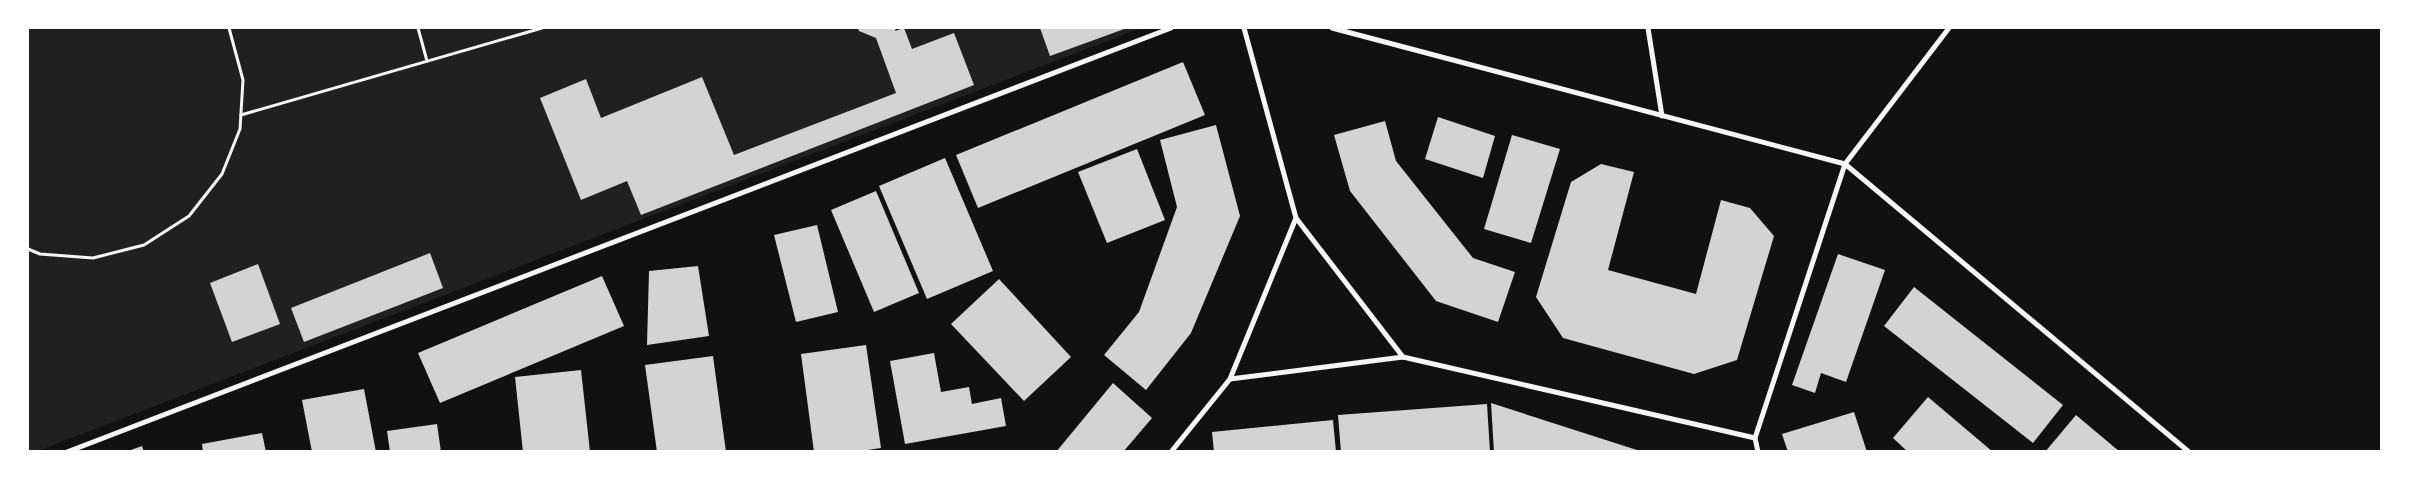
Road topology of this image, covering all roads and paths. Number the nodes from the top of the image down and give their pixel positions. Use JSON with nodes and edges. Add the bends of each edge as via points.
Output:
{"nodes":[{"id":1,"x":229,"y":28,"type":"edge"},
{"id":2,"x":418,"y":28,"type":"edge"},
{"id":3,"x":542,"y":28,"type":"edge"},
{"id":4,"x":1171,"y":28,"type":"edge"},
{"id":5,"x":1244,"y":28,"type":"edge"},
{"id":6,"x":1332,"y":28,"type":"edge"},
{"id":7,"x":1648,"y":28,"type":"edge"},
{"id":8,"x":1949,"y":28,"type":"edge"},
{"id":9,"x":532,"y":29,"type":"edge"},
{"id":10,"x":427,"y":61,"type":"junction"},
{"id":11,"x":240,"y":115,"type":"junction"},
{"id":12,"x":1662,"y":116,"type":"junction"},
{"id":13,"x":1846,"y":164,"type":"junction"},
{"id":14,"x":1296,"y":218,"type":"junction"},
{"id":15,"x":28,"y":249,"type":"edge"},
{"id":16,"x":1403,"y":357,"type":"junction"},
{"id":17,"x":1230,"y":379,"type":"junction"},
{"id":18,"x":1755,"y":438,"type":"junction"},
{"id":19,"x":67,"y":452,"type":"edge"},
{"id":20,"x":1171,"y":452,"type":"edge"},
{"id":21,"x":1758,"y":452,"type":"edge"},
{"id":22,"x":2189,"y":452,"type":"edge"}],
"edges":[{"from":1,"to":11,"type":"path","via":[[243,80]]},
{"from":2,"to":10,"type":"path"},
{"from":3,"to":9,"type":"path"},
{"from":4,"to":19,"type":"street"},
{"from":5,"to":14,"type":"street"},
{"from":6,"to":12,"type":"street"},
{"from":7,"to":12,"type":"street"},
{"from":8,"to":13,"type":"street"},
{"from":9,"to":10,"type":"path"},
{"from":10,"to":11,"type":"path"},
{"from":11,"to":15,"type":"path","via":[[240,129],[222,174],[189,216],[144,245],[93,258],[40,254]]},
{"from":12,"to":13,"type":"street"},
{"from":13,"to":18,"type":"street"},
{"from":13,"to":22,"type":"street"},
{"from":14,"to":16,"type":"street"},
{"from":14,"to":17,"type":"street"},
{"from":16,"to":17,"type":"street"},
{"from":16,"to":18,"type":"street"},
{"from":17,"to":20,"type":"street"},
{"from":18,"to":21,"type":"street"}]}
